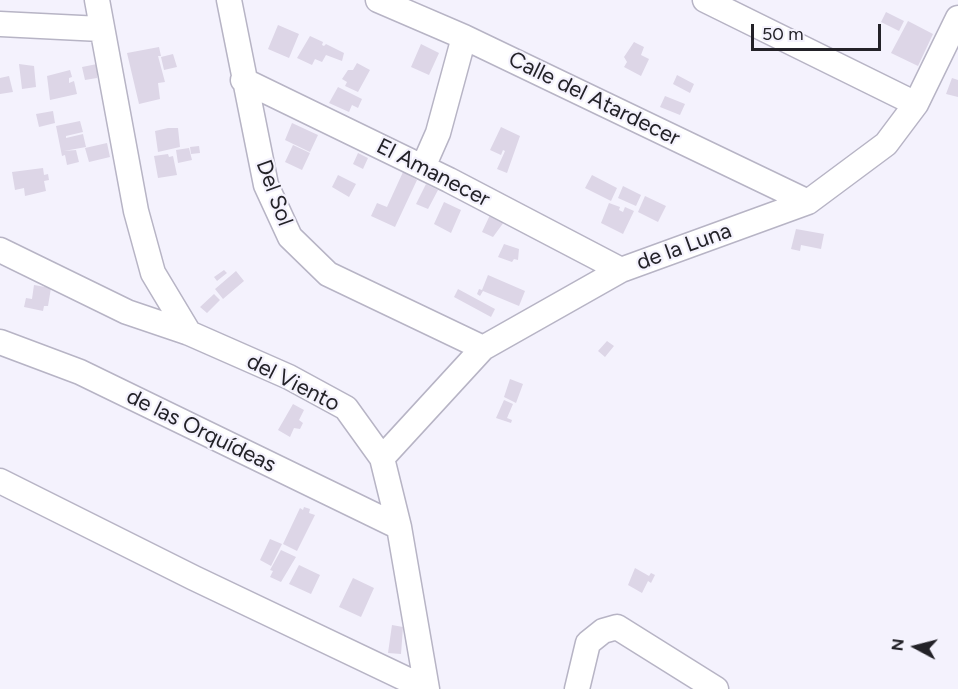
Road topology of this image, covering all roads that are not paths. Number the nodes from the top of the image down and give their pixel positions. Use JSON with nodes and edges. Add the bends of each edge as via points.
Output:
{"nodes":[{"id":1,"x":97,"y":0,"type":"edge"},
{"id":2,"x":229,"y":0,"type":"edge"},
{"id":3,"x":378,"y":0,"type":"edge"},
{"id":4,"x":705,"y":0,"type":"edge"},
{"id":5,"x":958,"y":18,"type":"edge"},
{"id":6,"x":0,"y":24,"type":"edge"},
{"id":7,"x":101,"y":29,"type":"junction"},
{"id":8,"x":464,"y":36,"type":"junction"},
{"id":9,"x":243,"y":80,"type":"junction"},
{"id":10,"x":916,"y":104,"type":"junction"},
{"id":11,"x":423,"y":167,"type":"junction"},
{"id":12,"x":808,"y":202,"type":"junction"},
{"id":13,"x":1,"y":246,"type":"edge"},
{"id":14,"x":621,"y":270,"type":"junction"},
{"id":15,"x":189,"y":333,"type":"junction"},
{"id":16,"x":0,"y":342,"type":"edge"},
{"id":17,"x":483,"y":348,"type":"junction"},
{"id":18,"x":382,"y":458,"type":"junction"},
{"id":19,"x":0,"y":481,"type":"edge"},
{"id":20,"x":399,"y":527,"type":"junction"},
{"id":21,"x":427,"y":689,"type":"edge"},
{"id":22,"x":576,"y":689,"type":"edge"},
{"id":23,"x":716,"y":689,"type":"edge"}],
"edges":[{"from":1,"to":7,"type":"street"},
{"from":2,"to":9,"type":"street","name":"Del Sol"},
{"from":3,"to":8,"type":"street","name":"Calle del Atardecer"},
{"from":4,"to":10,"type":"street"},
{"from":5,"to":10,"type":"street","name":"de la Luna"},
{"from":6,"to":7,"type":"street"},
{"from":7,"to":15,"type":"street","via":[[136,211],[153,273]]},
{"from":8,"to":11,"type":"street","via":[[453,86]]},
{"from":8,"to":12,"type":"street","name":"Calle del Atardecer"},
{"from":9,"to":11,"type":"street","name":"El Amanecer"},
{"from":9,"to":17,"type":"street","name":"Del Sol","via":[[266,185],[290,237],[328,274]]},
{"from":10,"to":12,"type":"street","name":"de la Luna","via":[[886,144]]},
{"from":11,"to":14,"type":"street","name":"El Amanecer"},
{"from":12,"to":14,"type":"street","name":"de la Luna"},
{"from":13,"to":15,"type":"street","name":"del Viento","via":[[127,312]]},
{"from":14,"to":17,"type":"street","name":"de la Luna"},
{"from":15,"to":18,"type":"street","name":"del Viento","via":[[289,377],[346,408]]},
{"from":16,"to":20,"type":"street","name":"de las Orquídeas","via":[[80,372]]},
{"from":17,"to":18,"type":"street","name":"de la Luna"},
{"from":18,"to":20,"type":"street","name":"del Viento"},
{"from":19,"to":21,"type":"street"},
{"from":20,"to":21,"type":"street","name":"del Viento"},
{"from":22,"to":23,"type":"street","via":[[588,643],[603,631],[617,627]]}]}
